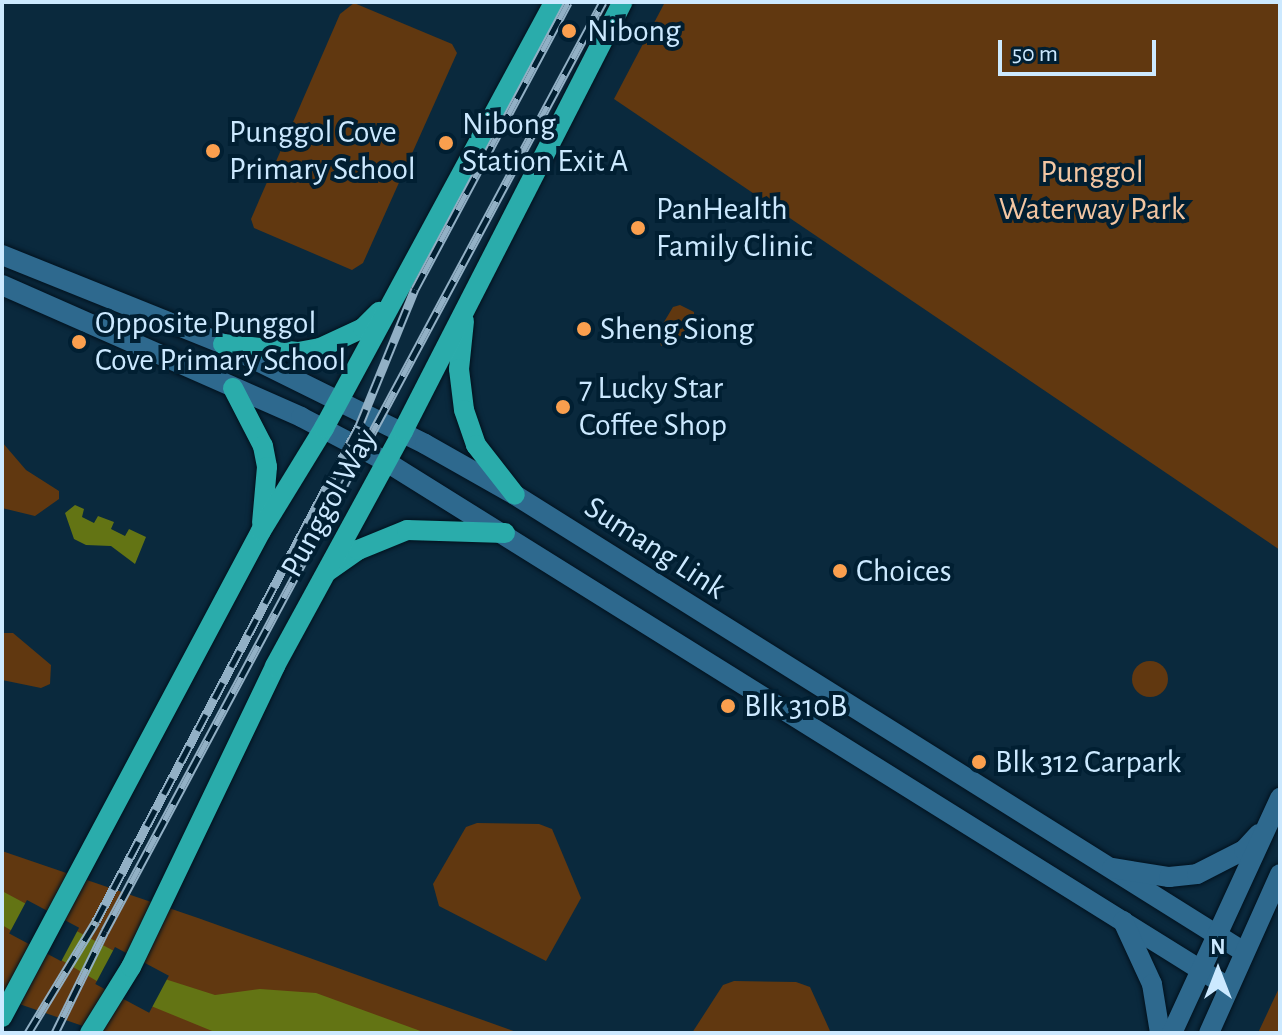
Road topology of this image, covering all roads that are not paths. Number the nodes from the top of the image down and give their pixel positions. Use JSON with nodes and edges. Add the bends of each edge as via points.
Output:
{"nodes":[{"id":1,"x":554,"y":2,"type":"edge"},
{"id":2,"x":623,"y":2,"type":"edge"},
{"id":3,"x":2,"y":255,"type":"edge"},
{"id":4,"x":2,"y":285,"type":"edge"},
{"id":5,"x":398,"y":290,"type":"junction"},
{"id":6,"x":465,"y":309,"type":"junction"},
{"id":7,"x":223,"y":344,"type":"junction"},
{"id":8,"x":233,"y":388,"type":"junction"},
{"id":9,"x":338,"y":397,"type":"junction"},
{"id":10,"x":324,"y":428,"type":"junction"},
{"id":11,"x":403,"y":431,"type":"junction"},
{"id":12,"x":385,"y":461,"type":"junction"},
{"id":13,"x":515,"y":495,"type":"junction"},
{"id":14,"x":261,"y":531,"type":"junction"},
{"id":15,"x":505,"y":533,"type":"junction"},
{"id":16,"x":324,"y":574,"type":"junction"},
{"id":17,"x":1280,"y":798,"type":"edge"},
{"id":18,"x":1269,"y":824,"type":"junction"},
{"id":19,"x":1100,"y":866,"type":"junction"},
{"id":20,"x":1280,"y":874,"type":"edge"},
{"id":21,"x":1122,"y":919,"type":"junction"},
{"id":22,"x":1218,"y":936,"type":"junction"},
{"id":23,"x":1244,"y":952,"type":"junction"},
{"id":24,"x":1202,"y":971,"type":"junction"},
{"id":25,"x":1228,"y":987,"type":"junction"},
{"id":26,"x":2,"y":1017,"type":"edge"},
{"id":27,"x":90,"y":1033,"type":"edge"},
{"id":28,"x":1160,"y":1033,"type":"edge"},
{"id":29,"x":1172,"y":1033,"type":"edge"},
{"id":30,"x":1209,"y":1033,"type":"edge"}],
"edges":[{"from":1,"to":5,"type":"main road","name":"Punggol Way"},
{"from":2,"to":6,"type":"main road","name":"Punggol Way"},
{"from":3,"to":7,"type":"street","name":"Sumang Link"},
{"from":4,"to":8,"type":"street"},
{"from":5,"to":7,"type":"main road","via":[[363,328],[320,348],[298,352]]},
{"from":5,"to":9,"type":"main road","name":"Punggol Way"},
{"from":6,"to":11,"type":"main road","name":"Punggol Way"},
{"from":6,"to":13,"type":"main road","via":[[459,369],[464,410],[476,445]]},
{"from":7,"to":9,"type":"street","name":"Sumang Link"},
{"from":8,"to":10,"type":"street"},
{"from":8,"to":14,"type":"main road","via":[[258,431],[267,467]]},
{"from":9,"to":10,"type":"main road","name":"Punggol Way"},
{"from":9,"to":11,"type":"street","name":"Sumang Link"},
{"from":10,"to":12,"type":"street"},
{"from":10,"to":14,"type":"main road","name":"Punggol Way"},
{"from":11,"to":12,"type":"main road","name":"Punggol Way"},
{"from":11,"to":13,"type":"street","name":"Sumang Link"},
{"from":12,"to":15,"type":"street"},
{"from":12,"to":16,"type":"main road","name":"Punggol Way"},
{"from":13,"to":19,"type":"street","name":"Sumang Link"},
{"from":14,"to":26,"type":"main road","name":"Punggol Way"},
{"from":15,"to":16,"type":"main road","via":[[407,530],[358,550]]},
{"from":15,"to":21,"type":"street"},
{"from":16,"to":27,"type":"main road","name":"Punggol Way","via":[[131,967]]},
{"from":17,"to":18,"type":"street"},
{"from":18,"to":19,"type":"street","via":[[1244,850],[1197,874],[1169,877]]},
{"from":18,"to":22,"type":"street"},
{"from":19,"to":22,"type":"street","name":"Sumang Link"},
{"from":20,"to":23,"type":"street"},
{"from":21,"to":24,"type":"street"},
{"from":21,"to":28,"type":"street","via":[[1152,984]]},
{"from":22,"to":23,"type":"street","name":"Sumang Link"},
{"from":22,"to":24,"type":"street"},
{"from":23,"to":25,"type":"street"},
{"from":24,"to":25,"type":"street"},
{"from":24,"to":29,"type":"street"},
{"from":25,"to":30,"type":"street"}]}
